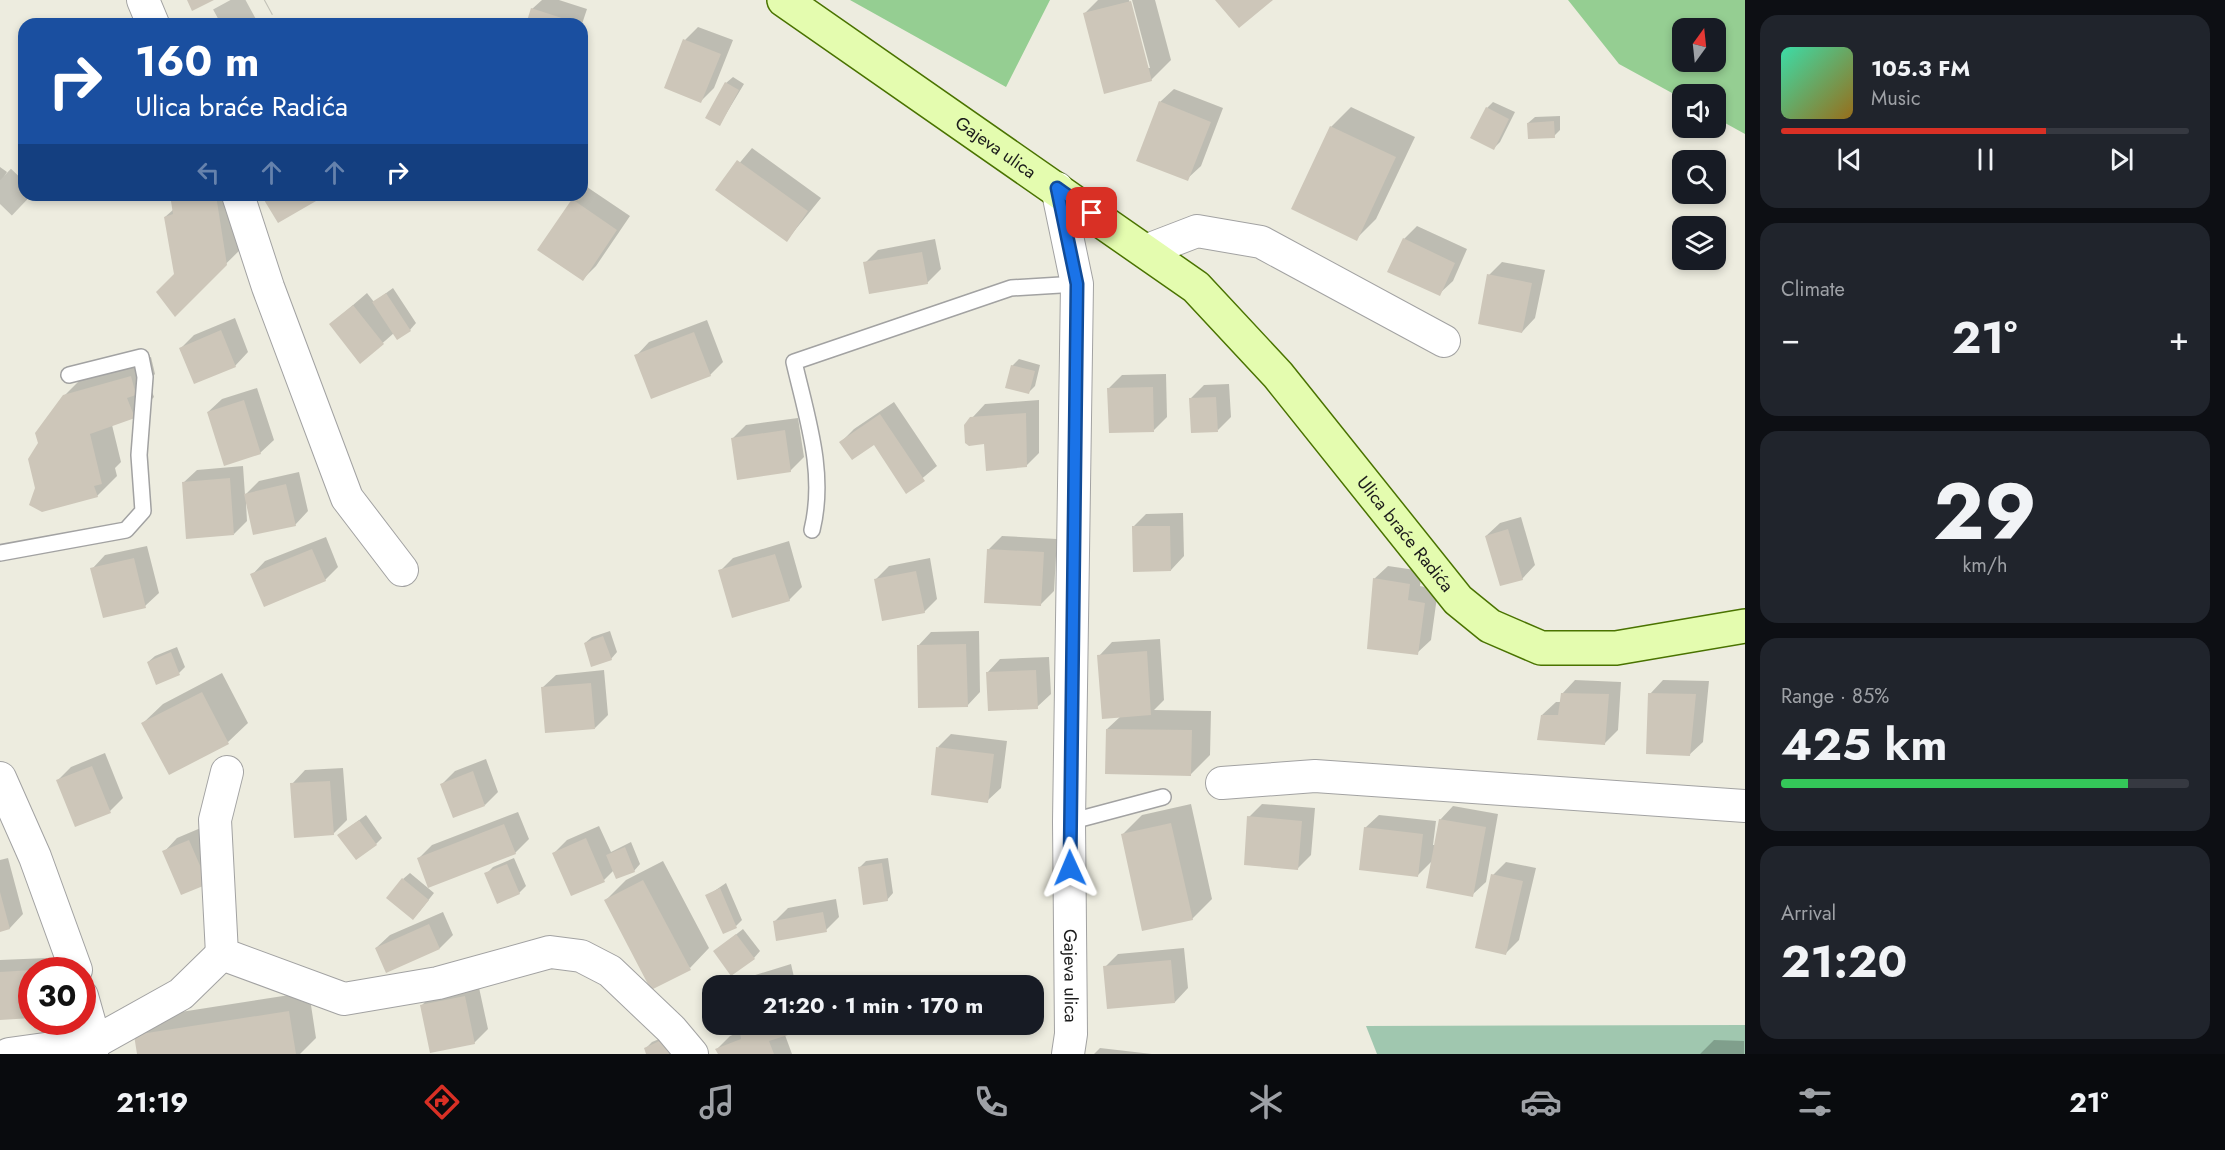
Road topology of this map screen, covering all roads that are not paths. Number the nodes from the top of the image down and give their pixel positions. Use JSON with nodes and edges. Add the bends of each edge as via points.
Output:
{"nodes":[{"id":1,"x":143,"y":0,"type":"edge"},
{"id":2,"x":784,"y":0,"type":"edge"},
{"id":3,"x":150,"y":18,"type":"edge"},
{"id":4,"x":1057,"y":188,"type":"junction"},
{"id":5,"x":240,"y":201,"type":"edge"},
{"id":6,"x":1145,"y":251,"type":"junction"},
{"id":7,"x":1077,"y":284,"type":"junction"},
{"id":8,"x":1444,"y":341,"type":"dead end"},
{"id":9,"x":69,"y":375,"type":"dead end"},
{"id":10,"x":812,"y":530,"type":"dead end"},
{"id":11,"x":0,"y":553,"type":"edge"},
{"id":12,"x":402,"y":570,"type":"dead end"},
{"id":13,"x":1745,"y":626,"type":"edge"},
{"id":14,"x":227,"y":772,"type":"dead end"},
{"id":15,"x":0,"y":778,"type":"edge"},
{"id":16,"x":1222,"y":783,"type":"dead end"},
{"id":17,"x":1163,"y":797,"type":"dead end"},
{"id":18,"x":1745,"y":806,"type":"edge"},
{"id":19,"x":1069,"y":822,"type":"junction"},
{"id":20,"x":222,"y":954,"type":"junction"},
{"id":21,"x":71,"y":957,"type":"edge"},
{"id":22,"x":93,"y":1048,"type":"edge"},
{"id":23,"x":9,"y":1054,"type":"edge"},
{"id":24,"x":692,"y":1054,"type":"edge"},
{"id":25,"x":1068,"y":1054,"type":"edge"}],
"edges":[{"from":1,"to":3,"type":"street"},
{"from":2,"to":4,"type":"main road","name":"Gajeva ulica"},
{"from":4,"to":6,"type":"main road","name":"Ulica braće Radića"},
{"from":4,"to":7,"type":"street","name":"Gajeva ulica"},
{"from":5,"to":12,"type":"street","via":[[267,286],[347,498]]},
{"from":6,"to":8,"type":"street","via":[[1197,231],[1261,242]]},
{"from":6,"to":13,"type":"main road","name":"Ulica braće Radića","via":[[1196,287],[1278,375],[1458,600],[1490,626],[1541,648],[1616,648]]},
{"from":7,"to":10,"type":"lane","via":[[1011,288],[794,362],[817,464],[818,506]]},
{"from":7,"to":19,"type":"street","name":"Gajeva ulica"},
{"from":9,"to":11,"type":"lane","via":[[141,357],[145,377],[139,455],[143,511],[126,530]]},
{"from":14,"to":20,"type":"street","via":[[215,820]]},
{"from":15,"to":21,"type":"street","via":[[35,857]]},
{"from":16,"to":18,"type":"street","via":[[1315,776]]},
{"from":17,"to":19,"type":"lane"},
{"from":19,"to":25,"type":"street","name":"Gajeva ulica","via":[[1072,960]]},
{"from":20,"to":22,"type":"street","via":[[181,994]]},
{"from":20,"to":24,"type":"street","via":[[344,999],[438,983],[550,952],[581,956],[610,971]]},
{"from":22,"to":23,"type":"street"}]}
